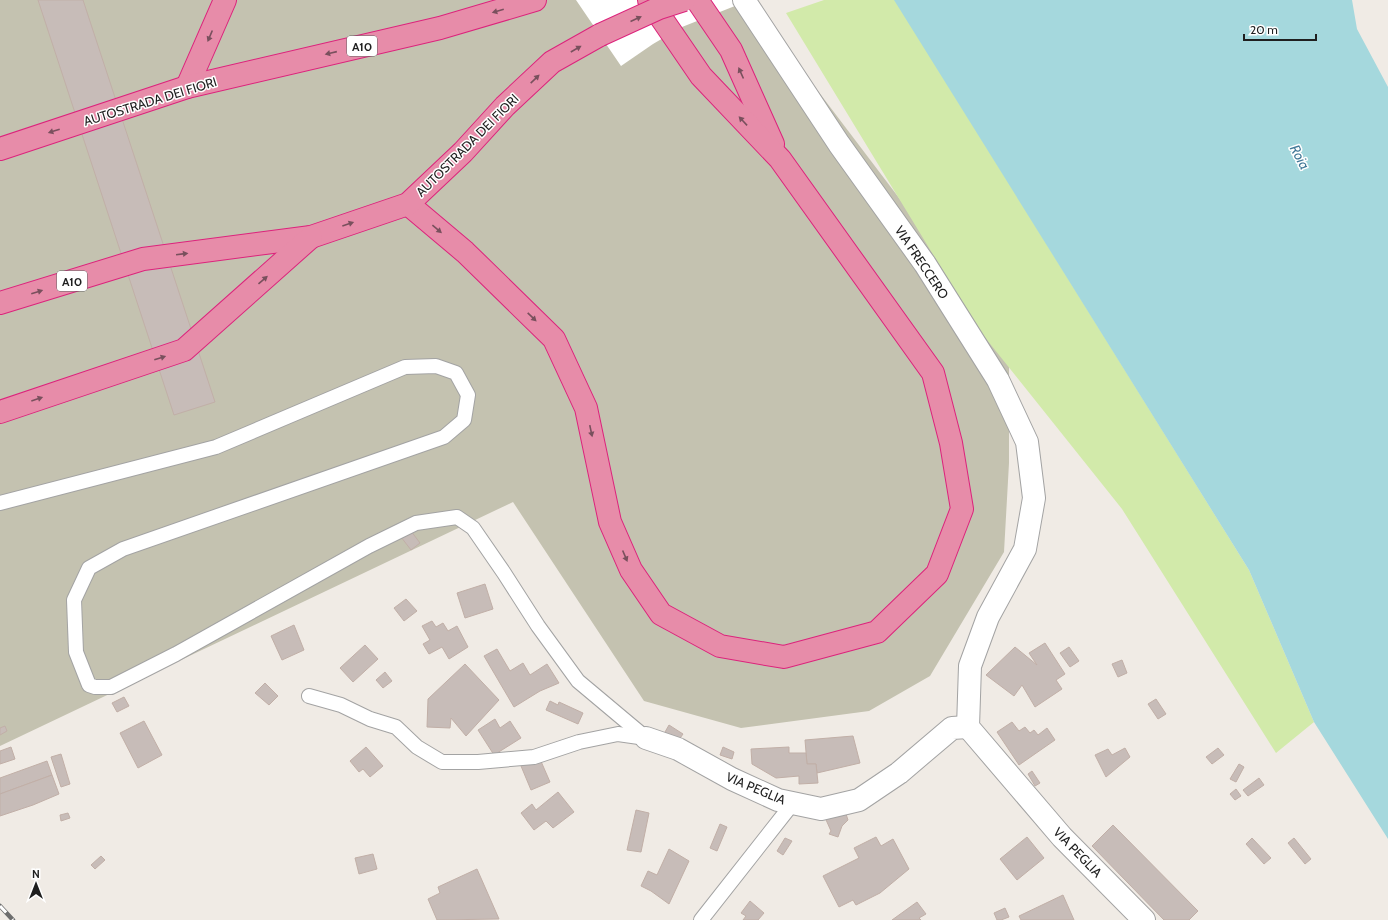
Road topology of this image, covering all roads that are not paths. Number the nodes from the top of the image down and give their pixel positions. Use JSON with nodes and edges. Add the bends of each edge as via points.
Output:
{"nodes":[{"id":1,"x":225,"y":0,"type":"edge"},
{"id":2,"x":535,"y":0,"type":"edge"},
{"id":3,"x":649,"y":0,"type":"edge"},
{"id":4,"x":684,"y":0,"type":"edge"},
{"id":5,"x":697,"y":0,"type":"edge"},
{"id":6,"x":744,"y":0,"type":"edge"},
{"id":7,"x":187,"y":87,"type":"junction"},
{"id":8,"x":0,"y":149,"type":"edge"},
{"id":9,"x":780,"y":159,"type":"junction"},
{"id":10,"x":408,"y":204,"type":"junction"},
{"id":11,"x":311,"y":237,"type":"junction"},
{"id":12,"x":0,"y":303,"type":"edge"},
{"id":13,"x":0,"y":412,"type":"edge"},
{"id":14,"x":0,"y":503,"type":"edge"},
{"id":15,"x":309,"y":696,"type":"dead end"},
{"id":16,"x":968,"y":727,"type":"junction"},
{"id":17,"x":646,"y":738,"type":"junction"},
{"id":18,"x":793,"y":803,"type":"junction"},
{"id":19,"x":701,"y":920,"type":"edge"},
{"id":20,"x":1144,"y":920,"type":"edge"}],
"edges":[{"from":1,"to":7,"type":"highway","one_way":true},
{"from":2,"to":7,"type":"highway","name":"AUTOSTRADA DEI FIORI","number":"A10","one_way":true,"via":[[440,28]]},
{"from":9,"to":3,"type":"highway","one_way":true,"via":[[701,76]]},
{"from":10,"to":4,"type":"highway","name":"AUTOSTRADA DEI FIORI","number":"A10","one_way":true,"bridge":true,"via":[[552,62],[600,35],[659,8]]},
{"from":9,"to":5,"type":"highway","one_way":true,"via":[[731,50]]},
{"from":6,"to":16,"type":"street","name":"VIA FRECCERO","via":[[839,144],[925,264],[998,380],[1027,442],[1034,498],[1025,549],[988,617],[970,666]]},
{"from":7,"to":8,"type":"highway","name":"AUTOSTRADA DEI FIORI","number":"A10","one_way":true},
{"from":10,"to":9,"type":"highway","one_way":true,"via":[[465,252],[554,339],[586,408],[610,522],[631,570],[661,614],[720,646],[784,657],[877,632],[938,574],[962,509],[951,443],[933,373]]},
{"from":11,"to":10,"type":"highway","name":"AUTOSTRADA DEI FIORI","number":"A10","one_way":true},
{"from":12,"to":11,"type":"highway","name":"AUTOSTRADA DEI FIORI","number":"A10","one_way":true,"via":[[143,259]]},
{"from":13,"to":11,"type":"highway","one_way":true,"via":[[184,350]]},
{"from":14,"to":17,"type":"lane","via":[[216,447],[405,367],[436,366],[456,373],[468,395],[464,420],[444,437],[123,550],[89,568],[74,600],[76,652],[89,685],[111,687],[416,522],[457,517],[473,528],[578,681]]},
{"from":15,"to":17,"type":"lane","via":[[341,705],[370,719],[396,727],[418,747],[442,762],[534,757],[579,742],[618,734]]},
{"from":16,"to":18,"type":"street","name":"VIA PEGLIA","via":[[952,728],[899,773],[859,800],[821,809]]},
{"from":16,"to":20,"type":"street","name":"VIA PEGLIA","via":[[1062,837]]},
{"from":17,"to":18,"type":"street","name":"VIA PEGLIA","via":[[678,749],[732,779],[778,800]]},
{"from":18,"to":19,"type":"lane"}]}
